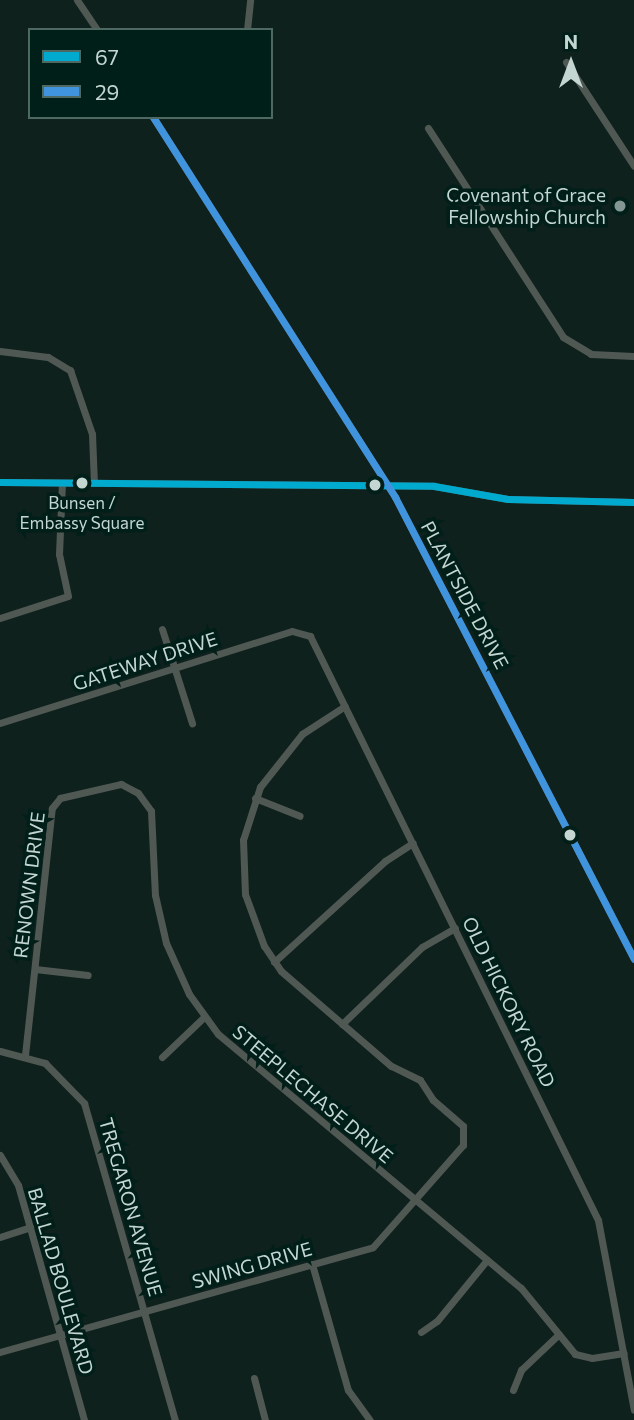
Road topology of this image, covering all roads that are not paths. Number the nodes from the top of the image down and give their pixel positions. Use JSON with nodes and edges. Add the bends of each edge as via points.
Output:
{"nodes":[{"id":1,"x":77,"y":0,"type":"edge"},
{"id":2,"x":250,"y":0,"type":"edge"},
{"id":3,"x":96,"y":28,"type":"edge"},
{"id":4,"x":247,"y":28,"type":"edge"},
{"id":5,"x":566,"y":62,"type":"dead end"},
{"id":6,"x":154,"y":119,"type":"edge"},
{"id":7,"x":428,"y":128,"type":"dead end"},
{"id":8,"x":634,"y":166,"type":"edge"},
{"id":9,"x":0,"y":351,"type":"edge"},
{"id":10,"x":634,"y":356,"type":"edge"},
{"id":11,"x":0,"y":482,"type":"edge"},
{"id":12,"x":62,"y":483,"type":"junction"},
{"id":13,"x":94,"y":483,"type":"junction"},
{"id":14,"x":387,"y":486,"type":"junction"},
{"id":15,"x":634,"y":502,"type":"edge"},
{"id":16,"x":0,"y":618,"type":"edge"},
{"id":17,"x":162,"y":629,"type":"dead end"},
{"id":18,"x":300,"y":630,"type":"joint"},
{"id":19,"x":174,"y":668,"type":"junction"},
{"id":20,"x":345,"y":706,"type":"junction"},
{"id":21,"x":0,"y":723,"type":"edge"},
{"id":22,"x":192,"y":723,"type":"dead end"},
{"id":23,"x":94,"y":786,"type":"joint"},
{"id":24,"x":255,"y":798,"type":"junction"},
{"id":25,"x":300,"y":816,"type":"dead end"},
{"id":26,"x":413,"y":843,"type":"junction"},
{"id":27,"x":455,"y":928,"type":"junction"},
{"id":28,"x":634,"y":959,"type":"edge"},
{"id":29,"x":274,"y":962,"type":"junction"},
{"id":30,"x":34,"y":969,"type":"junction"},
{"id":31,"x":88,"y":975,"type":"dead end"},
{"id":32,"x":204,"y":1017,"type":"junction"},
{"id":33,"x":342,"y":1024,"type":"junction"},
{"id":34,"x":0,"y":1051,"type":"edge"},
{"id":35,"x":25,"y":1055,"type":"junction"},
{"id":36,"x":162,"y":1057,"type":"dead end"},
{"id":37,"x":0,"y":1155,"type":"edge"},
{"id":38,"x":417,"y":1202,"type":"junction"},
{"id":39,"x":30,"y":1227,"type":"junction"},
{"id":40,"x":0,"y":1237,"type":"edge"},
{"id":41,"x":487,"y":1260,"type":"junction"},
{"id":42,"x":313,"y":1264,"type":"junction"},
{"id":43,"x":144,"y":1312,"type":"junction"},
{"id":44,"x":60,"y":1332,"type":"junction"},
{"id":45,"x":421,"y":1332,"type":"dead end"},
{"id":46,"x":559,"y":1334,"type":"junction"},
{"id":47,"x":0,"y":1352,"type":"edge"},
{"id":48,"x":624,"y":1353,"type":"junction"},
{"id":49,"x":254,"y":1378,"type":"dead end"},
{"id":50,"x":513,"y":1390,"type":"dead end"},
{"id":51,"x":634,"y":1410,"type":"edge"},
{"id":52,"x":84,"y":1420,"type":"edge"},
{"id":53,"x":175,"y":1420,"type":"edge"},
{"id":54,"x":265,"y":1420,"type":"edge"},
{"id":55,"x":370,"y":1420,"type":"edge"}],
"edges":[{"from":1,"to":3,"type":"street"},
{"from":2,"to":4,"type":"street"},
{"from":5,"to":8,"type":"street"},
{"from":6,"to":14,"type":"street","name":"PLANTSIDE DRIVE"},
{"from":7,"to":10,"type":"street","via":[[563,337],[591,354]]},
{"from":9,"to":13,"type":"street","via":[[48,357],[70,370],[92,434]]},
{"from":11,"to":12,"type":"street"},
{"from":12,"to":13,"type":"street"},
{"from":12,"to":16,"type":"street","via":[[59,554],[68,596]]},
{"from":13,"to":14,"type":"street"},
{"from":14,"to":15,"type":"street","via":[[434,485],[508,499]]},
{"from":14,"to":28,"type":"street","name":"PLANTSIDE DRIVE","via":[[481,656]]},
{"from":17,"to":19,"type":"street"},
{"from":18,"to":19,"type":"street","name":"GATEWAY DRIVE"},
{"from":18,"to":20,"type":"street","name":"OLD HICKORY ROAD","via":[[310,636]]},
{"from":19,"to":21,"type":"street","name":"GATEWAY DRIVE"},
{"from":19,"to":22,"type":"street"},
{"from":20,"to":24,"type":"street","via":[[285,750]]},
{"from":20,"to":26,"type":"street","name":"OLD HICKORY ROAD"},
{"from":23,"to":30,"type":"street","name":"RENOWN DRIVE","via":[[60,797],[52,808]]},
{"from":23,"to":32,"type":"street","name":"STEEPLECHASE DRIVE","via":[[127,786],[152,811],[159,918],[175,966]]},
{"from":24,"to":25,"type":"street"},
{"from":24,"to":29,"type":"street","via":[[243,840],[243,880],[249,909]]},
{"from":26,"to":27,"type":"street","name":"OLD HICKORY ROAD"},
{"from":26,"to":29,"type":"street","via":[[385,862]]},
{"from":27,"to":33,"type":"street","via":[[422,947]]},
{"from":27,"to":48,"type":"street","name":"OLD HICKORY ROAD","via":[[598,1220]]},
{"from":29,"to":33,"type":"street"},
{"from":30,"to":31,"type":"street"},
{"from":30,"to":35,"type":"street","name":"RENOWN DRIVE"},
{"from":32,"to":36,"type":"street"},
{"from":32,"to":38,"type":"street","name":"STEEPLECHASE DRIVE","via":[[263,1075]]},
{"from":33,"to":38,"type":"street","name":"SWING DRIVE","via":[[398,1071],[420,1080],[466,1137]]},
{"from":34,"to":35,"type":"street","name":"TREGARON AVENUE"},
{"from":35,"to":43,"type":"street","name":"TREGARON AVENUE","via":[[54,1068],[84,1103]]},
{"from":37,"to":39,"type":"street","name":"BALLAD BOULEVARD","via":[[15,1175]]},
{"from":38,"to":41,"type":"street","name":"STEEPLECHASE DRIVE"},
{"from":38,"to":42,"type":"street","name":"SWING DRIVE","via":[[378,1244]]},
{"from":39,"to":40,"type":"street"},
{"from":39,"to":44,"type":"street","name":"BALLAD BOULEVARD"},
{"from":41,"to":45,"type":"street","via":[[438,1321]]},
{"from":41,"to":46,"type":"street","name":"STEEPLECHASE DRIVE","via":[[521,1288]]},
{"from":42,"to":43,"type":"street","name":"SWING DRIVE"},
{"from":42,"to":55,"type":"street","via":[[348,1390]]},
{"from":43,"to":44,"type":"street","name":"SWING DRIVE"},
{"from":43,"to":53,"type":"street","name":"TREGARON AVENUE"},
{"from":44,"to":47,"type":"street","name":"SWING DRIVE"},
{"from":44,"to":52,"type":"street","name":"BALLAD BOULEVARD"},
{"from":46,"to":48,"type":"street","name":"STEEPLECHASE DRIVE","via":[[583,1357]]},
{"from":46,"to":50,"type":"street","via":[[521,1370]]},
{"from":48,"to":51,"type":"street","name":"OLD HICKORY ROAD"},
{"from":49,"to":54,"type":"street"}]}
